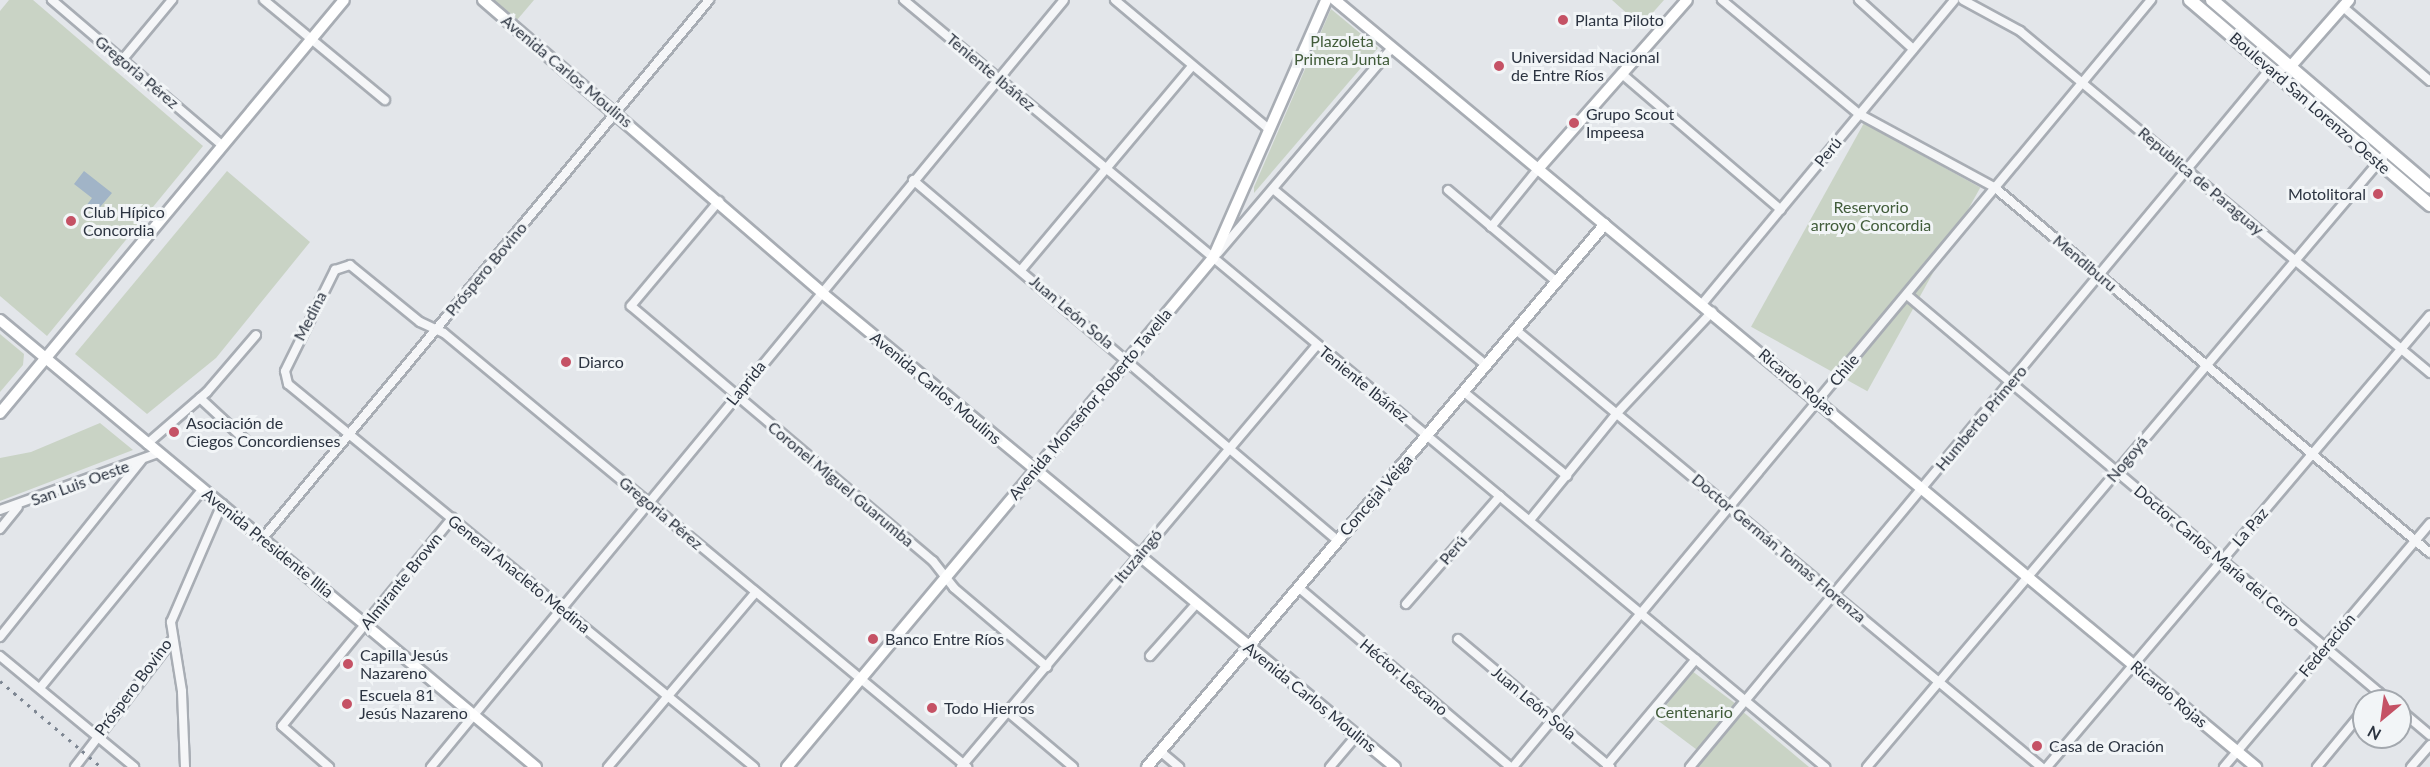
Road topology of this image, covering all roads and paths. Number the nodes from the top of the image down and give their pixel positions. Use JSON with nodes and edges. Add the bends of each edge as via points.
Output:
{"nodes":[{"id":1,"x":52,"y":0,"type":"edge"},
{"id":2,"x":171,"y":0,"type":"edge"},
{"id":3,"x":264,"y":0,"type":"edge"},
{"id":4,"x":344,"y":0,"type":"edge"},
{"id":5,"x":483,"y":0,"type":"edge"},
{"id":6,"x":709,"y":0,"type":"edge"},
{"id":7,"x":904,"y":0,"type":"edge"},
{"id":8,"x":1064,"y":0,"type":"edge"},
{"id":9,"x":1114,"y":0,"type":"edge"},
{"id":10,"x":1326,"y":0,"type":"edge"},
{"id":11,"x":1335,"y":0,"type":"edge"},
{"id":12,"x":1687,"y":0,"type":"edge"},
{"id":13,"x":1722,"y":0,"type":"edge"},
{"id":14,"x":1859,"y":0,"type":"edge"},
{"id":15,"x":1954,"y":0,"type":"edge"},
{"id":16,"x":1963,"y":0,"type":"edge"},
{"id":17,"x":2151,"y":0,"type":"edge"},
{"id":18,"x":2190,"y":0,"type":"edge"},
{"id":19,"x":2212,"y":0,"type":"edge"},
{"id":20,"x":2346,"y":4,"type":"edge"},
{"id":21,"x":311,"y":39,"type":"junction"},
{"id":22,"x":1392,"y":48,"type":"junction"},
{"id":23,"x":1912,"y":49,"type":"junction"},
{"id":24,"x":123,"y":59,"type":"junction"},
{"id":25,"x":1192,"y":66,"type":"junction"},
{"id":26,"x":2291,"y":66,"type":"junction"},
{"id":27,"x":2273,"y":71,"type":"junction"},
{"id":28,"x":1622,"y":74,"type":"junction"},
{"id":29,"x":998,"y":79,"type":"junction"},
{"id":30,"x":2430,"y":81,"type":"edge"},
{"id":31,"x":2082,"y":82,"type":"junction"},
{"id":32,"x":385,"y":100,"type":"dead end"},
{"id":33,"x":616,"y":113,"type":"junction"},
{"id":34,"x":1859,"y":114,"type":"junction"},
{"id":35,"x":1270,"y":130,"type":"junction"},
{"id":36,"x":222,"y":145,"type":"junction"},
{"id":37,"x":2388,"y":151,"type":"junction"},
{"id":38,"x":2379,"y":162,"type":"junction"},
{"id":39,"x":1106,"y":168,"type":"junction"},
{"id":40,"x":2187,"y":168,"type":"junction"},
{"id":41,"x":1538,"y":169,"type":"junction"},
{"id":42,"x":913,"y":180,"type":"junction"},
{"id":43,"x":1994,"y":187,"type":"junction"},
{"id":44,"x":2430,"y":187,"type":"edge"},
{"id":45,"x":1274,"y":189,"type":"junction"},
{"id":46,"x":1448,"y":190,"type":"dead end"},
{"id":47,"x":719,"y":201,"type":"junction"},
{"id":48,"x":2430,"y":205,"type":"edge"},
{"id":49,"x":1781,"y":210,"type":"junction"},
{"id":50,"x":1605,"y":224,"type":"junction"},
{"id":51,"x":1491,"y":226,"type":"junction"},
{"id":52,"x":1213,"y":258,"type":"junction"},
{"id":53,"x":2295,"y":260,"type":"junction"},
{"id":54,"x":350,"y":265,"type":"joint"},
{"id":55,"x":1022,"y":270,"type":"junction"},
{"id":56,"x":2100,"y":275,"type":"junction"},
{"id":57,"x":1557,"y":282,"type":"junction"},
{"id":58,"x":821,"y":292,"type":"junction"},
{"id":59,"x":1907,"y":295,"type":"junction"},
{"id":60,"x":1702,"y":304,"type":"junction"},
{"id":61,"x":1712,"y":312,"type":"junction"},
{"id":62,"x":2430,"y":315,"type":"edge"},
{"id":63,"x":0,"y":320,"type":"edge"},
{"id":64,"x":436,"y":329,"type":"junction"},
{"id":65,"x":1516,"y":330,"type":"junction"},
{"id":66,"x":256,"y":335,"type":"dead end"},
{"id":67,"x":1317,"y":345,"type":"junction"},
{"id":68,"x":2401,"y":349,"type":"junction"},
{"id":69,"x":44,"y":357,"type":"junction"},
{"id":70,"x":1128,"y":359,"type":"junction"},
{"id":71,"x":1486,"y":365,"type":"junction"},
{"id":72,"x":2207,"y":365,"type":"junction"},
{"id":73,"x":2430,"y":373,"type":"edge"},
{"id":74,"x":285,"y":380,"type":"joint"},
{"id":75,"x":2011,"y":382,"type":"junction"},
{"id":76,"x":1464,"y":392,"type":"junction"},
{"id":77,"x":736,"y":396,"type":"junction"},
{"id":78,"x":200,"y":398,"type":"junction"},
{"id":79,"x":1819,"y":400,"type":"junction"},
{"id":80,"x":0,"y":413,"type":"edge"},
{"id":81,"x":1617,"y":413,"type":"junction"},
{"id":82,"x":349,"y":435,"type":"junction"},
{"id":83,"x":1428,"y":435,"type":"junction"},
{"id":84,"x":245,"y":440,"type":"dead end"},
{"id":85,"x":147,"y":444,"type":"junction"},
{"id":86,"x":1231,"y":446,"type":"junction"},
{"id":87,"x":158,"y":453,"type":"junction"},
{"id":88,"x":2312,"y":455,"type":"junction"},
{"id":89,"x":141,"y":461,"type":"junction"},
{"id":90,"x":1034,"y":470,"type":"junction"},
{"id":91,"x":2117,"y":471,"type":"junction"},
{"id":92,"x":1567,"y":476,"type":"junction"},
{"id":93,"x":1924,"y":486,"type":"junction"},
{"id":94,"x":203,"y":489,"type":"junction"},
{"id":95,"x":1500,"y":496,"type":"junction"},
{"id":96,"x":647,"y":502,"type":"junction"},
{"id":97,"x":222,"y":504,"type":"junction"},
{"id":98,"x":18,"y":506,"type":"junction"},
{"id":99,"x":1730,"y":508,"type":"junction"},
{"id":100,"x":0,"y":510,"type":"edge"},
{"id":101,"x":452,"y":518,"type":"junction"},
{"id":102,"x":1530,"y":520,"type":"junction"},
{"id":103,"x":2430,"y":523,"type":"edge"},
{"id":104,"x":0,"y":529,"type":"edge"},
{"id":105,"x":263,"y":538,"type":"junction"},
{"id":106,"x":1337,"y":540,"type":"junction"},
{"id":107,"x":2415,"y":541,"type":"junction"},
{"id":108,"x":2430,"y":553,"type":"edge"},
{"id":109,"x":1138,"y":555,"type":"junction"},
{"id":110,"x":2222,"y":560,"type":"junction"},
{"id":111,"x":945,"y":576,"type":"junction"},
{"id":112,"x":2029,"y":576,"type":"junction"},
{"id":113,"x":1298,"y":587,"type":"junction"},
{"id":114,"x":756,"y":592,"type":"junction"},
{"id":115,"x":1835,"y":594,"type":"junction"},
{"id":116,"x":1197,"y":603,"type":"junction"},
{"id":117,"x":1406,"y":604,"type":"dead end"},
{"id":118,"x":562,"y":608,"type":"junction"},
{"id":119,"x":1641,"y":614,"type":"junction"},
{"id":120,"x":366,"y":624,"type":"junction"},
{"id":121,"x":0,"y":637,"type":"edge"},
{"id":122,"x":173,"y":639,"type":"junction"},
{"id":123,"x":1458,"y":639,"type":"dead end"},
{"id":124,"x":1247,"y":646,"type":"junction"},
{"id":125,"x":2325,"y":647,"type":"junction"},
{"id":126,"x":0,"y":656,"type":"edge"},
{"id":127,"x":1150,"y":656,"type":"dead end"},
{"id":128,"x":1696,"y":659,"type":"junction"},
{"id":129,"x":2134,"y":664,"type":"junction"},
{"id":130,"x":1047,"y":667,"type":"junction"},
{"id":131,"x":861,"y":678,"type":"junction"},
{"id":132,"x":1939,"y":682,"type":"junction"},
{"id":133,"x":40,"y":688,"type":"junction"},
{"id":134,"x":2375,"y":689,"type":"edge"},
{"id":135,"x":669,"y":696,"type":"junction"},
{"id":136,"x":1746,"y":700,"type":"junction"},
{"id":137,"x":1008,"y":712,"type":"junction"},
{"id":138,"x":475,"y":715,"type":"junction"},
{"id":139,"x":1552,"y":719,"type":"junction"},
{"id":140,"x":2412,"y":720,"type":"edge"},
{"id":141,"x":2352,"y":726,"type":"edge"},
{"id":142,"x":96,"y":735,"type":"junction"},
{"id":143,"x":1357,"y":735,"type":"junction"},
{"id":144,"x":2430,"y":735,"type":"edge"},
{"id":145,"x":2430,"y":745,"type":"edge"},
{"id":146,"x":1160,"y":751,"type":"junction"},
{"id":147,"x":2237,"y":752,"type":"junction"},
{"id":148,"x":964,"y":766,"type":"edge"},
{"id":149,"x":1609,"y":766,"type":"edge"},
{"id":150,"x":75,"y":767,"type":"edge"},
{"id":151,"x":135,"y":767,"type":"edge"},
{"id":152,"x":185,"y":767,"type":"edge"},
{"id":153,"x":329,"y":767,"type":"edge"},
{"id":154,"x":430,"y":767,"type":"edge"},
{"id":155,"x":536,"y":767,"type":"edge"},
{"id":156,"x":608,"y":767,"type":"edge"},
{"id":157,"x":754,"y":767,"type":"edge"},
{"id":158,"x":787,"y":767,"type":"edge"},
{"id":159,"x":1073,"y":767,"type":"edge"},
{"id":160,"x":1147,"y":767,"type":"edge"},
{"id":161,"x":1179,"y":767,"type":"edge"},
{"id":162,"x":1330,"y":767,"type":"edge"},
{"id":163,"x":1395,"y":767,"type":"edge"},
{"id":164,"x":1512,"y":767,"type":"edge"},
{"id":165,"x":1690,"y":767,"type":"edge"},
{"id":166,"x":1825,"y":767,"type":"edge"},
{"id":167,"x":1867,"y":767,"type":"edge"},
{"id":168,"x":2041,"y":767,"type":"edge"},
{"id":169,"x":2047,"y":767,"type":"edge"},
{"id":170,"x":2224,"y":767,"type":"edge"},
{"id":171,"x":2256,"y":767,"type":"edge"},
{"id":172,"x":2318,"y":767,"type":"edge"},
{"id":173,"x":2411,"y":767,"type":"edge"}],
"edges":[{"from":1,"to":24,"type":"street","name":"Gregoria Pérez"},
{"from":2,"to":24,"type":"street"},
{"from":3,"to":21,"type":"street"},
{"from":4,"to":21,"type":"street"},
{"from":5,"to":33,"type":"street","name":"Avenida Carlos Moulins"},
{"from":6,"to":33,"type":"street","name":"Próspero Bovino"},
{"from":7,"to":29,"type":"street","name":"Teniente Ibáñez"},
{"from":8,"to":29,"type":"street","name":"Laprida"},
{"from":9,"to":25,"type":"street"},
{"from":10,"to":35,"type":"street","name":"Avenida Monseñor Roberto Tavella"},
{"from":11,"to":22,"type":"street","name":"Ricardo Rojas"},
{"from":12,"to":28,"type":"street"},
{"from":13,"to":34,"type":"street","name":"Mendiburu"},
{"from":14,"to":23,"type":"street"},
{"from":15,"to":23,"type":"street","name":"Perú"},
{"from":16,"to":31,"type":"street","name":"Republica de Paraguay","via":[[2020,32]]},
{"from":17,"to":31,"type":"street","name":"Chile"},
{"from":18,"to":27,"type":"main road","name":"Boulevard San Lorenzo Oeste"},
{"from":19,"to":26,"type":"main road","name":"Boulevard San Lorenzo Oeste"},
{"from":20,"to":26,"type":"street"},
{"from":20,"to":30,"type":"street"},
{"from":21,"to":32,"type":"street"},
{"from":21,"to":36,"type":"street"},
{"from":22,"to":41,"type":"street","name":"Ricardo Rojas"},
{"from":22,"to":45,"type":"street"},
{"from":23,"to":34,"type":"street","name":"Perú"},
{"from":24,"to":36,"type":"street","name":"Gregoria Pérez"},
{"from":25,"to":35,"type":"street"},
{"from":25,"to":39,"type":"street"},
{"from":26,"to":27,"type":"street"},
{"from":26,"to":37,"type":"main road","name":"Boulevard San Lorenzo Oeste"},
{"from":27,"to":38,"type":"main road","name":"Boulevard San Lorenzo Oeste"},
{"from":27,"to":40,"type":"street","name":"Humberto Primero"},
{"from":28,"to":41,"type":"street"},
{"from":28,"to":49,"type":"street"},
{"from":29,"to":39,"type":"street","name":"Teniente Ibáñez"},
{"from":29,"to":42,"type":"street","name":"Laprida"},
{"from":31,"to":40,"type":"street","name":"Republica de Paraguay"},
{"from":31,"to":43,"type":"street","name":"Chile"},
{"from":33,"to":47,"type":"street","name":"Avenida Carlos Moulins"},
{"from":33,"to":64,"type":"street","name":"Próspero Bovino"},
{"from":34,"to":43,"type":"street","name":"Mendiburu"},
{"from":34,"to":49,"type":"street","name":"Perú"},
{"from":35,"to":52,"type":"street","name":"Avenida Monseñor Roberto Tavella"},
{"from":36,"to":69,"type":"street"},
{"from":37,"to":38,"type":"street","name":"Nogoyá"},
{"from":37,"to":44,"type":"main road","name":"Boulevard San Lorenzo Oeste"},
{"from":38,"to":48,"type":"main road","name":"Boulevard San Lorenzo Oeste"},
{"from":38,"to":53,"type":"street","name":"Nogoyá"},
{"from":39,"to":52,"type":"street","name":"Teniente Ibáñez"},
{"from":39,"to":55,"type":"street"},
{"from":40,"to":53,"type":"street","name":"Republica de Paraguay"},
{"from":40,"to":56,"type":"street","name":"Humberto Primero"},
{"from":41,"to":50,"type":"street","name":"Ricardo Rojas"},
{"from":41,"to":51,"type":"street"},
{"from":42,"to":55,"type":"street","name":"Juan León Sola"},
{"from":42,"to":58,"type":"street","name":"Laprida"},
{"from":43,"to":56,"type":"street","name":"Mendiburu"},
{"from":43,"to":59,"type":"street","name":"Chile"},
{"from":45,"to":52,"type":"street"},
{"from":45,"to":71,"type":"street"},
{"from":46,"to":51,"type":"street"},
{"from":47,"to":58,"type":"street","name":"Avenida Carlos Moulins"},
{"from":47,"to":77,"type":"street","name":"Coronel Miguel Guarumba","via":[[631,306]]},
{"from":49,"to":60,"type":"street","name":"Perú"},
{"from":50,"to":57,"type":"street","name":"Concejal Veiga"},
{"from":50,"to":60,"type":"street","name":"Ricardo Rojas"},
{"from":51,"to":57,"type":"street"},
{"from":52,"to":67,"type":"street","name":"Teniente Ibáñez"},
{"from":52,"to":70,"type":"street","name":"Avenida Monseñor Roberto Tavella"},
{"from":53,"to":68,"type":"street","name":"Republica de Paraguay"},
{"from":53,"to":72,"type":"street","name":"Nogoyá"},
{"from":54,"to":64,"type":"street","name":"Gregoria Pérez"},
{"from":54,"to":74,"type":"street","name":"Medina","via":[[335,270]]},
{"from":55,"to":70,"type":"street","name":"Juan León Sola"},
{"from":56,"to":72,"type":"street","name":"Mendiburu"},
{"from":56,"to":75,"type":"street","name":"Humberto Primero"},
{"from":57,"to":65,"type":"street","name":"Concejal Veiga"},
{"from":58,"to":77,"type":"street","name":"Laprida"},
{"from":58,"to":90,"type":"street","name":"Avenida Carlos Moulins"},
{"from":59,"to":75,"type":"street","name":"Doctor Carlos María del Cerro"},
{"from":59,"to":79,"type":"street","name":"Chile"},
{"from":60,"to":61,"type":"street","name":"Ricardo Rojas"},
{"from":61,"to":79,"type":"street","name":"Ricardo Rojas"},
{"from":61,"to":81,"type":"street"},
{"from":62,"to":68,"type":"street","name":"La Paz"},
{"from":63,"to":69,"type":"street","name":"Avenida Presidente Illia"},
{"from":64,"to":82,"type":"street","name":"Próspero Bovino"},
{"from":64,"to":96,"type":"street","name":"Gregoria Pérez"},
{"from":65,"to":71,"type":"street","name":"Concejal Veiga"},
{"from":65,"to":81,"type":"street","name":"Doctor Germán Tomas Florenza"},
{"from":66,"to":78,"type":"street"},
{"from":67,"to":83,"type":"street","name":"Teniente Ibáñez"},
{"from":67,"to":86,"type":"street","name":"Ituzaingó"},
{"from":68,"to":73,"type":"street","name":"Republica de Paraguay"},
{"from":68,"to":88,"type":"street","name":"La Paz"},
{"from":69,"to":80,"type":"street"},
{"from":69,"to":85,"type":"street","name":"Avenida Presidente Illia"},
{"from":70,"to":86,"type":"street","name":"Juan León Sola"},
{"from":70,"to":90,"type":"street","name":"Avenida Monseñor Roberto Tavella"},
{"from":71,"to":76,"type":"street","name":"Concejal Veiga"},
{"from":72,"to":88,"type":"street","name":"Mendiburu"},
{"from":72,"to":91,"type":"street","name":"Nogoyá"},
{"from":74,"to":82,"type":"street","name":"General Anacleto Medina"},
{"from":75,"to":91,"type":"street","name":"Doctor Carlos María del Cerro"},
{"from":75,"to":93,"type":"street","name":"Humberto Primero"},
{"from":76,"to":83,"type":"street","name":"Concejal Veiga"},
{"from":76,"to":92,"type":"street"},
{"from":77,"to":96,"type":"street","name":"Laprida"},
{"from":77,"to":111,"type":"street","name":"Coronel Miguel Guarumba"},
{"from":78,"to":84,"type":"street"},
{"from":78,"to":85,"type":"street"},
{"from":79,"to":93,"type":"street","name":"Ricardo Rojas"},
{"from":79,"to":99,"type":"street","name":"Chile"},
{"from":81,"to":92,"type":"street"},
{"from":81,"to":99,"type":"street","name":"Doctor Germán Tomas Florenza"},
{"from":82,"to":101,"type":"street","name":"General Anacleto Medina"},
{"from":82,"to":105,"type":"street","name":"Próspero Bovino"},
{"from":83,"to":95,"type":"street","name":"Teniente Ibáñez"},
{"from":83,"to":106,"type":"street","name":"Concejal Veiga"},
{"from":85,"to":87,"type":"street","name":"Avenida Presidente Illia"},
{"from":86,"to":106,"type":"street","name":"Juan León Sola"},
{"from":86,"to":109,"type":"street","name":"Ituzaingó"},
{"from":87,"to":89,"type":"street","name":"San Luis Oeste"},
{"from":87,"to":94,"type":"street","name":"Avenida Presidente Illia"},
{"from":88,"to":107,"type":"street","name":"Mendiburu"},
{"from":88,"to":110,"type":"street","name":"La Paz"},
{"from":89,"to":98,"type":"street","name":"San Luis Oeste"},
{"from":89,"to":121,"type":"street"},
{"from":90,"to":109,"type":"street","name":"Avenida Carlos Moulins"},
{"from":90,"to":111,"type":"street","name":"Avenida Monseñor Roberto Tavella"},
{"from":91,"to":110,"type":"street","name":"Doctor Carlos María del Cerro"},
{"from":91,"to":112,"type":"street","name":"Nogoyá"},
{"from":92,"to":102,"type":"street"},
{"from":93,"to":112,"type":"street","name":"Ricardo Rojas"},
{"from":93,"to":115,"type":"street","name":"Humberto Primero"},
{"from":94,"to":97,"type":"street","name":"Avenida Presidente Illia"},
{"from":94,"to":133,"type":"street"},
{"from":95,"to":102,"type":"street","name":"Teniente Ibáñez"},
{"from":95,"to":117,"type":"street","name":"Perú"},
{"from":96,"to":114,"type":"street","name":"Gregoria Pérez"},
{"from":96,"to":118,"type":"street","name":"Laprida"},
{"from":97,"to":105,"type":"street","name":"Avenida Presidente Illia"},
{"from":97,"to":122,"type":"street","name":"Próspero Bovino","via":[[173,610]]},
{"from":98,"to":100,"type":"street","name":"San Luis Oeste"},
{"from":98,"to":104,"type":"street"},
{"from":99,"to":115,"type":"street","name":"Doctor Germán Tomas Florenza"},
{"from":99,"to":119,"type":"street","name":"Chile"},
{"from":101,"to":118,"type":"street","name":"General Anacleto Medina"},
{"from":101,"to":120,"type":"street","name":"Almirante Brown"},
{"from":102,"to":119,"type":"street","name":"Teniente Ibáñez"},
{"from":103,"to":107,"type":"street","name":"Federación"},
{"from":105,"to":120,"type":"street","name":"Avenida Presidente Illia"},
{"from":106,"to":113,"type":"street","name":"Concejal Veiga"},
{"from":107,"to":108,"type":"street","name":"Mendiburu"},
{"from":107,"to":125,"type":"street","name":"Federación"},
{"from":109,"to":116,"type":"street","name":"Avenida Carlos Moulins"},
{"from":109,"to":130,"type":"street","name":"Ituzaingó"},
{"from":110,"to":125,"type":"street","name":"Doctor Carlos María del Cerro"},
{"from":110,"to":129,"type":"street","name":"La Paz"},
{"from":111,"to":130,"type":"street","name":"Coronel Miguel Guarumba"},
{"from":111,"to":131,"type":"street","name":"Avenida Monseñor Roberto Tavella"},
{"from":112,"to":129,"type":"street","name":"Ricardo Rojas"},
{"from":112,"to":132,"type":"street","name":"Nogoyá"},
{"from":113,"to":124,"type":"street","name":"Concejal Veiga"},
{"from":113,"to":164,"type":"street","name":"Héctor Lescano"},
{"from":114,"to":131,"type":"street","name":"Gregoria Pérez"},
{"from":114,"to":135,"type":"street"},
{"from":115,"to":132,"type":"street","name":"Doctor Germán Tomas Florenza"},
{"from":115,"to":136,"type":"street","name":"Humberto Primero"},
{"from":116,"to":124,"type":"street","name":"Avenida Carlos Moulins"},
{"from":116,"to":127,"type":"street"},
{"from":118,"to":135,"type":"street","name":"General Anacleto Medina"},
{"from":118,"to":138,"type":"street","name":"Laprida"},
{"from":119,"to":128,"type":"street","name":"Teniente Ibáñez"},
{"from":119,"to":139,"type":"street","name":"Chile"},
{"from":120,"to":138,"type":"street","name":"Avenida Presidente Illia"},
{"from":120,"to":153,"type":"street","name":"Almirante Brown","via":[[282,726]]},
{"from":122,"to":142,"type":"street","name":"Próspero Bovino"},
{"from":122,"to":152,"type":"street","via":[[182,691]]},
{"from":123,"to":139,"type":"street","name":"Juan León Sola"},
{"from":124,"to":143,"type":"street","name":"Avenida Carlos Moulins"},
{"from":124,"to":146,"type":"street","name":"Concejal Veiga"},
{"from":125,"to":134,"type":"street","name":"Doctor Carlos María del Cerro"},
{"from":125,"to":147,"type":"street","name":"Federación"},
{"from":126,"to":133,"type":"street"},
{"from":128,"to":136,"type":"street","name":"Teniente Ibáñez"},
{"from":128,"to":149,"type":"street"},
{"from":129,"to":147,"type":"street","name":"Ricardo Rojas"},
{"from":129,"to":169,"type":"street","name":"La Paz"},
{"from":130,"to":137,"type":"street","name":"Ituzaingó"},
{"from":131,"to":148,"type":"street","name":"Gregoria Pérez"},
{"from":131,"to":158,"type":"street","name":"Avenida Monseñor Roberto Tavella"},
{"from":132,"to":167,"type":"street","name":"Nogoyá"},
{"from":132,"to":168,"type":"street","name":"Doctor Germán Tomas Florenza"},
{"from":133,"to":142,"type":"street"},
{"from":135,"to":156,"type":"street"},
{"from":135,"to":157,"type":"street","name":"General Anacleto Medina"},
{"from":136,"to":165,"type":"street","name":"Humberto Primero"},
{"from":136,"to":166,"type":"street","name":"Teniente Ibáñez"},
{"from":137,"to":148,"type":"street","name":"Ituzaingó"},
{"from":137,"to":159,"type":"street"},
{"from":138,"to":154,"type":"street","name":"Laprida"},
{"from":138,"to":155,"type":"street","name":"Avenida Presidente Illia"},
{"from":139,"to":149,"type":"street","name":"Juan León Sola"},
{"from":139,"to":164,"type":"street","name":"Chile"},
{"from":140,"to":144,"type":"street"},
{"from":141,"to":172,"type":"street"},
{"from":142,"to":150,"type":"street","name":"Próspero Bovino"},
{"from":142,"to":151,"type":"street"},
{"from":143,"to":162,"type":"street"},
{"from":143,"to":163,"type":"street","name":"Avenida Carlos Moulins"},
{"from":145,"to":173,"type":"street"},
{"from":146,"to":160,"type":"street","name":"Concejal Veiga"},
{"from":146,"to":161,"type":"street"},
{"from":147,"to":170,"type":"street","name":"Federación"},
{"from":147,"to":171,"type":"street","name":"Ricardo Rojas"}]}
